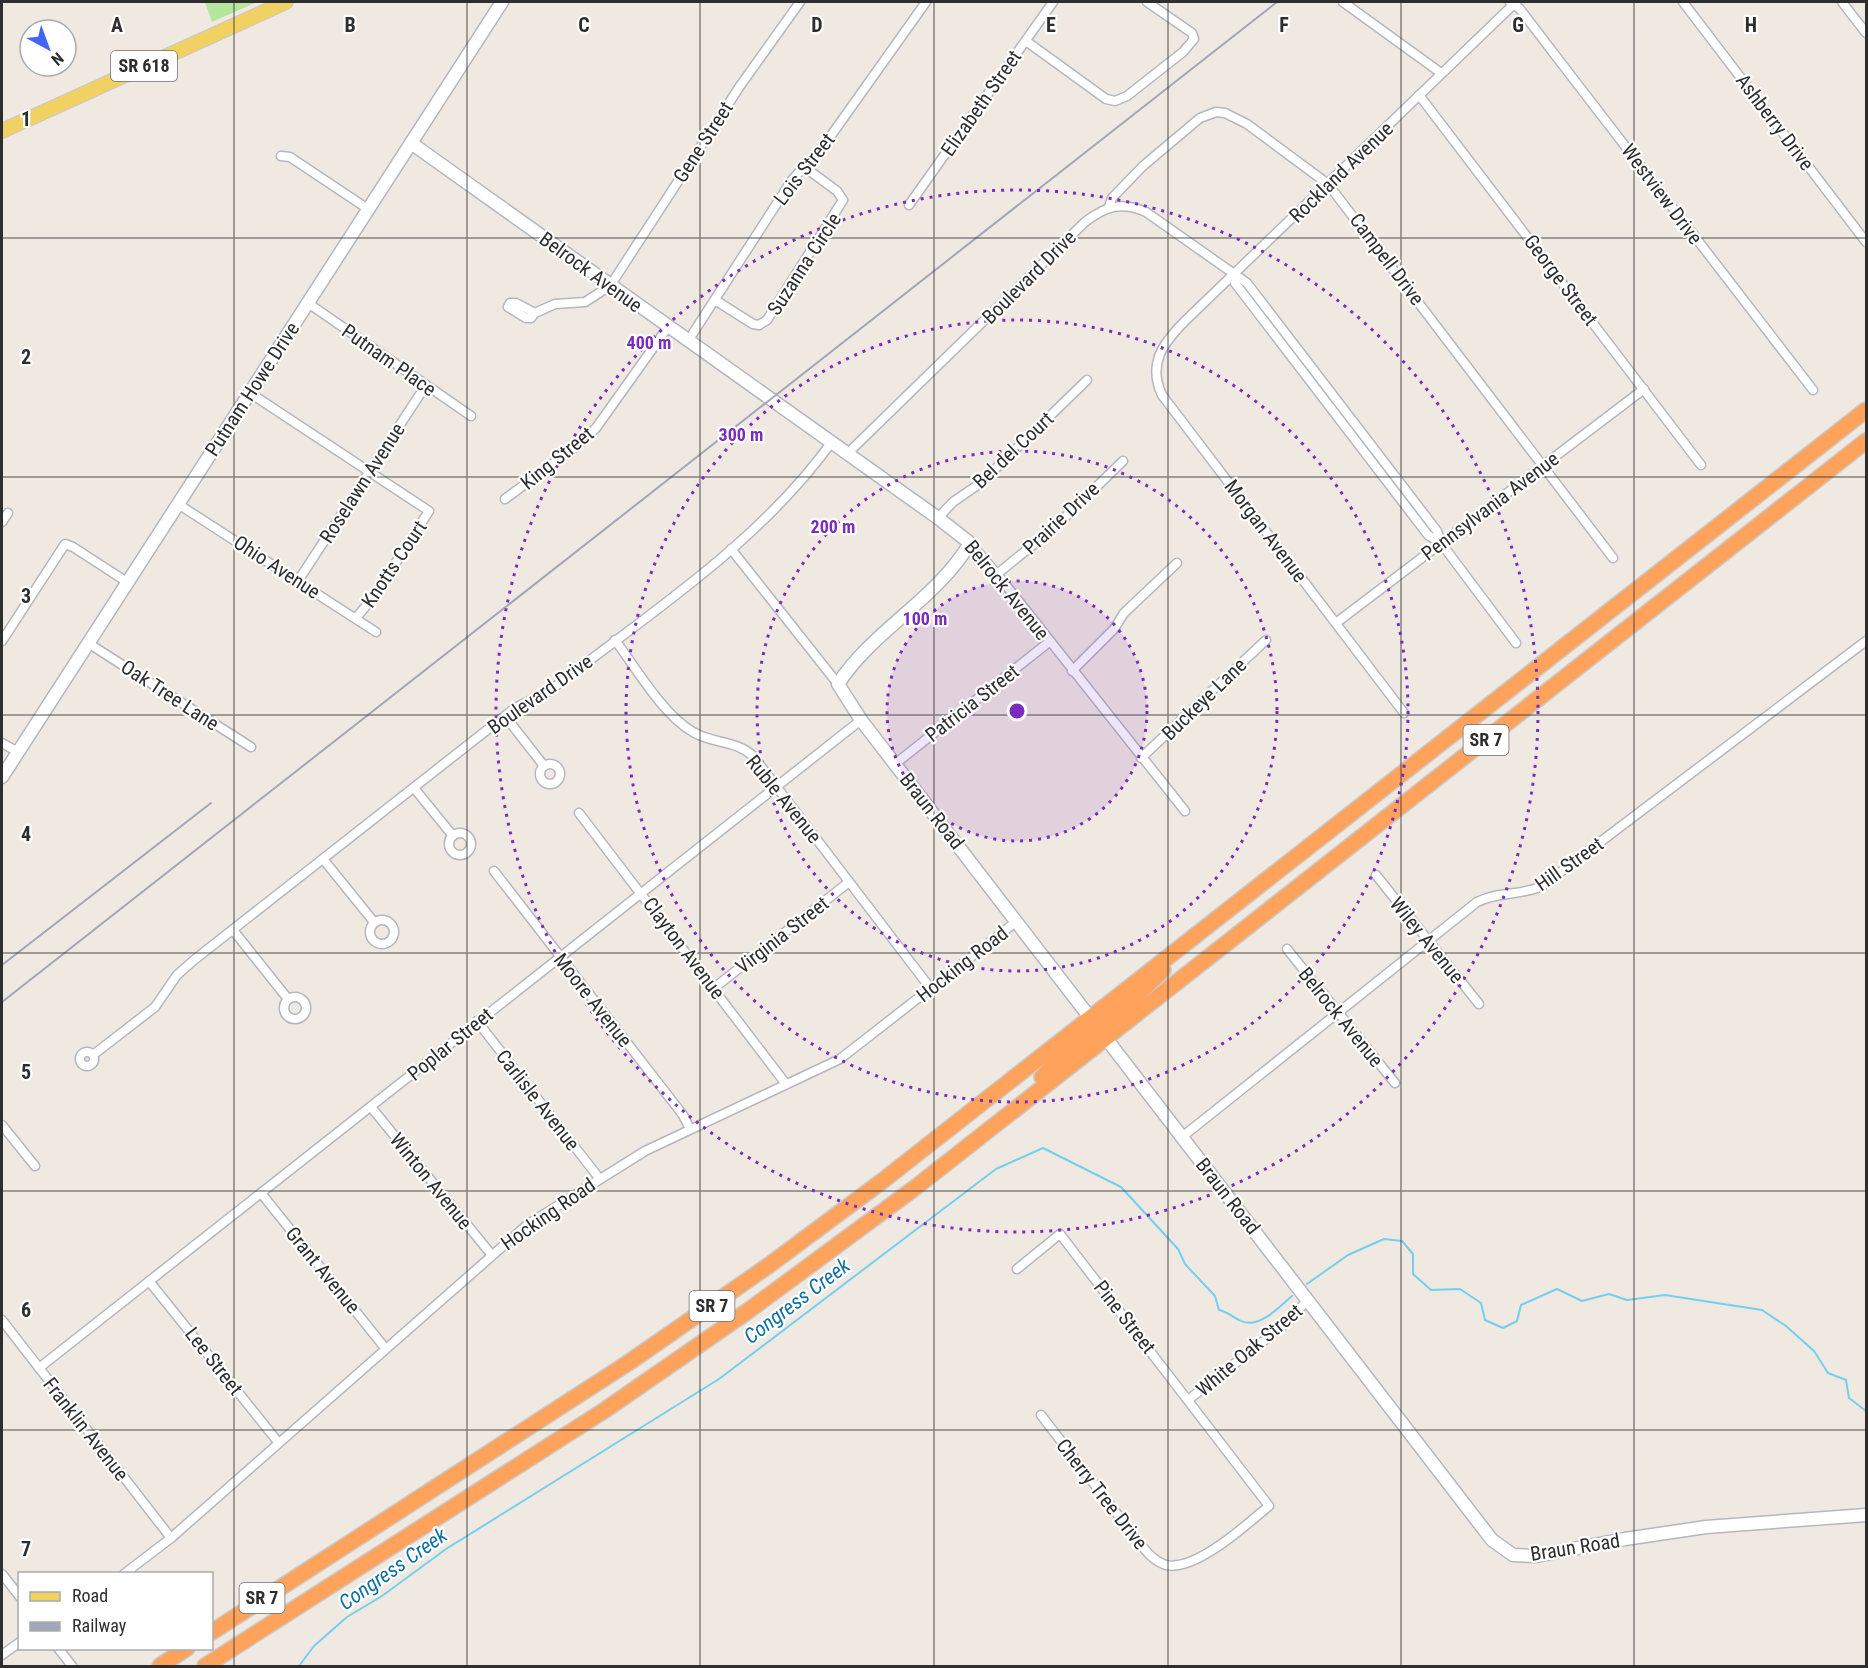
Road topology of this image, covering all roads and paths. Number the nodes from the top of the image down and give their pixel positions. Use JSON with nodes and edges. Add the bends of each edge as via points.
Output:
{"nodes":[{"id":1,"x":286,"y":2,"type":"edge"},
{"id":2,"x":502,"y":2,"type":"edge"},
{"id":3,"x":800,"y":2,"type":"edge"},
{"id":4,"x":926,"y":2,"type":"edge"},
{"id":5,"x":1053,"y":2,"type":"edge"},
{"id":6,"x":1147,"y":2,"type":"edge"},
{"id":7,"x":1343,"y":2,"type":"edge"},
{"id":8,"x":1513,"y":2,"type":"edge"},
{"id":9,"x":1683,"y":2,"type":"edge"},
{"id":10,"x":1842,"y":2,"type":"edge"},
{"id":11,"x":1866,"y":33,"type":"edge"},
{"id":12,"x":1026,"y":41,"type":"junction"},
{"id":13,"x":1441,"y":74,"type":"junction"},
{"id":14,"x":1419,"y":95,"type":"junction"},
{"id":15,"x":2,"y":131,"type":"edge"},
{"id":16,"x":411,"y":143,"type":"junction"},
{"id":17,"x":281,"y":156,"type":"dead end"},
{"id":18,"x":803,"y":166,"type":"junction"},
{"id":19,"x":1328,"y":184,"type":"junction"},
{"id":20,"x":909,"y":206,"type":"dead end"},
{"id":21,"x":1109,"y":207,"type":"junction"},
{"id":22,"x":368,"y":209,"type":"junction"},
{"id":23,"x":1866,"y":242,"type":"edge"},
{"id":24,"x":1235,"y":275,"type":"junction"},
{"id":25,"x":610,"y":286,"type":"junction"},
{"id":26,"x":715,"y":300,"type":"junction"},
{"id":27,"x":308,"y":303,"type":"junction"},
{"id":28,"x":535,"y":313,"type":"dead end"},
{"id":29,"x":668,"y":327,"type":"junction"},
{"id":30,"x":688,"y":341,"type":"junction"},
{"id":31,"x":1165,"y":342,"type":"joint"},
{"id":32,"x":1087,"y":380,"type":"dead end"},
{"id":33,"x":426,"y":385,"type":"junction"},
{"id":34,"x":1644,"y":389,"type":"junction"},
{"id":35,"x":1813,"y":390,"type":"dead end"},
{"id":36,"x":250,"y":393,"type":"junction"},
{"id":37,"x":1866,"y":410,"type":"edge"},
{"id":38,"x":471,"y":416,"type":"dead end"},
{"id":39,"x":1866,"y":441,"type":"edge"},
{"id":40,"x":831,"y":443,"type":"junction"},
{"id":41,"x":847,"y":454,"type":"junction"},
{"id":42,"x":1123,"y":461,"type":"dead end"},
{"id":43,"x":1544,"y":465,"type":"junction"},
{"id":44,"x":1701,"y":465,"type":"dead end"},
{"id":45,"x":370,"y":471,"type":"junction"},
{"id":46,"x":505,"y":499,"type":"dead end"},
{"id":47,"x":177,"y":504,"type":"junction"},
{"id":48,"x":8,"y":513,"type":"dead end"},
{"id":49,"x":938,"y":518,"type":"junction"},
{"id":50,"x":2,"y":522,"type":"edge"},
{"id":51,"x":970,"y":543,"type":"junction"},
{"id":52,"x":1441,"y":543,"type":"junction"},
{"id":53,"x":731,"y":549,"type":"junction"},
{"id":54,"x":1613,"y":558,"type":"dead end"},
{"id":55,"x":1178,"y":563,"type":"dead end"},
{"id":56,"x":997,"y":574,"type":"junction"},
{"id":57,"x":298,"y":581,"type":"junction"},
{"id":58,"x":127,"y":582,"type":"junction"},
{"id":59,"x":356,"y":618,"type":"junction"},
{"id":60,"x":1336,"y":622,"type":"junction"},
{"id":61,"x":376,"y":632,"type":"dead end"},
{"id":62,"x":615,"y":640,"type":"junction"},
{"id":63,"x":1266,"y":640,"type":"dead end"},
{"id":64,"x":1866,"y":640,"type":"edge"},
{"id":65,"x":2,"y":641,"type":"edge"},
{"id":66,"x":1049,"y":642,"type":"junction"},
{"id":67,"x":88,"y":643,"type":"junction"},
{"id":68,"x":1516,"y":643,"type":"dead end"},
{"id":69,"x":1072,"y":671,"type":"junction"},
{"id":70,"x":838,"y":684,"type":"junction"},
{"id":71,"x":1404,"y":713,"type":"dead end"},
{"id":72,"x":505,"y":716,"type":"junction"},
{"id":73,"x":861,"y":720,"type":"junction"},
{"id":74,"x":2,"y":743,"type":"edge"},
{"id":75,"x":251,"y":747,"type":"dead end"},
{"id":76,"x":18,"y":752,"type":"junction"},
{"id":77,"x":1141,"y":758,"type":"junction"},
{"id":78,"x":895,"y":764,"type":"junction"},
{"id":79,"x":544,"y":766,"type":"dead end"},
{"id":80,"x":2,"y":777,"type":"edge"},
{"id":81,"x":777,"y":786,"type":"junction"},
{"id":82,"x":414,"y":788,"type":"junction"},
{"id":83,"x":1185,"y":811,"type":"dead end"},
{"id":84,"x":579,"y":813,"type":"dead end"},
{"id":85,"x":453,"y":836,"type":"dead end"},
{"id":86,"x":323,"y":859,"type":"junction"},
{"id":87,"x":494,"y":872,"type":"dead end"},
{"id":88,"x":1376,"y":875,"type":"dead end"},
{"id":89,"x":849,"y":882,"type":"junction"},
{"id":90,"x":641,"y":892,"type":"junction"},
{"id":91,"x":1017,"y":921,"type":"junction"},
{"id":92,"x":374,"y":922,"type":"dead end"},
{"id":93,"x":233,"y":930,"type":"junction"},
{"id":94,"x":1428,"y":941,"type":"junction"},
{"id":95,"x":1287,"y":950,"type":"dead end"},
{"id":96,"x":560,"y":956,"type":"junction"},
{"id":97,"x":714,"y":988,"type":"junction"},
{"id":98,"x":932,"y":989,"type":"junction"},
{"id":99,"x":288,"y":999,"type":"dead end"},
{"id":100,"x":1479,"y":1004,"type":"dead end"},
{"id":101,"x":1336,"y":1012,"type":"junction"},
{"id":102,"x":477,"y":1022,"type":"junction"},
{"id":103,"x":1098,"y":1027,"type":"junction"},
{"id":104,"x":93,"y":1055,"type":"dead end"},
{"id":105,"x":1395,"y":1083,"type":"dead end"},
{"id":106,"x":786,"y":1084,"type":"junction"},
{"id":107,"x":371,"y":1107,"type":"junction"},
{"id":108,"x":2,"y":1125,"type":"edge"},
{"id":109,"x":690,"y":1129,"type":"junction"},
{"id":110,"x":1182,"y":1137,"type":"junction"},
{"id":111,"x":35,"y":1166,"type":"dead end"},
{"id":112,"x":599,"y":1178,"type":"junction"},
{"id":113,"x":261,"y":1193,"type":"junction"},
{"id":114,"x":491,"y":1254,"type":"junction"},
{"id":115,"x":1017,"y":1269,"type":"dead end"},
{"id":116,"x":149,"y":1281,"type":"junction"},
{"id":117,"x":1308,"y":1299,"type":"junction"},
{"id":118,"x":2,"y":1320,"type":"edge"},
{"id":119,"x":385,"y":1348,"type":"junction"},
{"id":120,"x":39,"y":1368,"type":"junction"},
{"id":121,"x":1188,"y":1400,"type":"junction"},
{"id":122,"x":1041,"y":1415,"type":"dead end"},
{"id":123,"x":278,"y":1442,"type":"junction"},
{"id":124,"x":1866,"y":1515,"type":"edge"},
{"id":125,"x":171,"y":1538,"type":"junction"},
{"id":126,"x":127,"y":1572,"type":"edge"},
{"id":127,"x":2,"y":1574,"type":"edge"},
{"id":128,"x":18,"y":1594,"type":"edge"},
{"id":129,"x":213,"y":1631,"type":"edge"},
{"id":130,"x":18,"y":1643,"type":"edge"},
{"id":131,"x":60,"y":1650,"type":"edge"},
{"id":132,"x":184,"y":1650,"type":"edge"},
{"id":133,"x":2,"y":1655,"type":"edge"},
{"id":134,"x":72,"y":1666,"type":"edge"},
{"id":135,"x":160,"y":1666,"type":"edge"},
{"id":136,"x":205,"y":1666,"type":"edge"}],
"edges":[{"from":1,"to":15,"type":"main road","number":"SR 618"},
{"from":2,"to":16,"type":"street","name":"Putnam Howe Drive"},
{"from":3,"to":25,"type":"street","name":"Gene Street","via":[[740,86]]},
{"from":4,"to":18,"type":"street","name":"Lois Street","via":[[825,144]]},
{"from":5,"to":12,"type":"street","name":"Elizabeth Street"},
{"from":6,"to":12,"type":"street","via":[[1192,33],[1194,39],[1127,96],[1115,101],[1106,99]]},
{"from":7,"to":13,"type":"street"},
{"from":8,"to":13,"type":"street","name":"Rockland Avenue"},
{"from":8,"to":35,"type":"street","name":"Westview Drive"},
{"from":9,"to":23,"type":"street","name":"Ashberry Drive"},
{"from":10,"to":11,"type":"street"},
{"from":12,"to":20,"type":"street","name":"Elizabeth Street"},
{"from":13,"to":14,"type":"street","name":"Rockland Avenue"},
{"from":14,"to":19,"type":"street","name":"Rockland Avenue"},
{"from":14,"to":34,"type":"street","name":"George Street"},
{"from":16,"to":22,"type":"street","name":"Putnam Howe Drive"},
{"from":16,"to":25,"type":"street","name":"Belrock Avenue"},
{"from":17,"to":22,"type":"street","via":[[290,156]]},
{"from":18,"to":26,"type":"street","name":"Lois Street"},
{"from":18,"to":26,"type":"street","name":"Suzanna Circle","via":[[837,190],[843,201],[767,320],[753,324]]},
{"from":19,"to":21,"type":"street","name":"Campell Drive","via":[[1233,115],[1216,112],[1194,121],[1160,150],[1112,198]]},
{"from":19,"to":24,"type":"street","name":"Rockland Avenue"},
{"from":19,"to":43,"type":"street","name":"Campell Drive"},
{"from":21,"to":24,"type":"street","via":[[1127,205],[1146,212]]},
{"from":21,"to":41,"type":"street","name":"Boulevard Drive","via":[[1085,222]]},
{"from":22,"to":27,"type":"street","name":"Putnam Howe Drive"},
{"from":24,"to":31,"type":"street","name":"Rockland Avenue"},
{"from":24,"to":52,"type":"street","via":[[1235,283],[1339,420],[1428,535]]},
{"from":25,"to":28,"type":"street","via":[[585,302],[555,304]]},
{"from":25,"to":29,"type":"street","name":"Belrock Avenue"},
{"from":26,"to":30,"type":"street","name":"Lois Street"},
{"from":27,"to":33,"type":"street","name":"Putnam Place"},
{"from":27,"to":36,"type":"street","name":"Putnam Howe Drive"},
{"from":29,"to":30,"type":"street","name":"Belrock Avenue"},
{"from":29,"to":46,"type":"street","name":"King Street","via":[[596,428]]},
{"from":30,"to":40,"type":"street","name":"Belrock Avenue"},
{"from":31,"to":60,"type":"street","name":"Morgan Avenue","via":[[1155,373],[1162,395]]},
{"from":32,"to":49,"type":"street","name":"Bel del Court"},
{"from":33,"to":38,"type":"street","name":"Putnam Place"},
{"from":33,"to":45,"type":"street","name":"Roselawn Avenue"},
{"from":34,"to":43,"type":"street","name":"Pennsylvania Avenue"},
{"from":34,"to":44,"type":"street","name":"George Street"},
{"from":36,"to":45,"type":"street"},
{"from":36,"to":47,"type":"street","name":"Putnam Howe Drive"},
{"from":37,"to":103,"type":"highway","name":"SR 7","number":"SR 7","via":[[1212,922]]},
{"from":39,"to":103,"type":"highway","name":"SR 7","number":"SR 7"},
{"from":40,"to":41,"type":"street","name":"Belrock Avenue"},
{"from":40,"to":53,"type":"street","name":"Boulevard Drive","via":[[768,517]]},
{"from":41,"to":49,"type":"street","name":"Belrock Avenue"},
{"from":42,"to":56,"type":"street","name":"Prairie Drive"},
{"from":43,"to":52,"type":"street","name":"Pennsylvania Avenue"},
{"from":43,"to":54,"type":"street","name":"Campell Drive"},
{"from":45,"to":57,"type":"street","name":"Roselawn Avenue"},
{"from":45,"to":59,"type":"street","name":"Knotts Court","via":[[428,509],[429,514]]},
{"from":47,"to":57,"type":"street","name":"Ohio Avenue"},
{"from":47,"to":58,"type":"street","name":"Putnam Howe Drive"},
{"from":48,"to":50,"type":"street"},
{"from":49,"to":51,"type":"street","name":"Belrock Avenue"},
{"from":51,"to":56,"type":"street","name":"Belrock Avenue"},
{"from":51,"to":70,"type":"street","via":[[958,563],[860,655]]},
{"from":52,"to":60,"type":"street","name":"Pennsylvania Avenue"},
{"from":52,"to":68,"type":"street"},
{"from":53,"to":62,"type":"street","name":"Boulevard Drive"},
{"from":53,"to":70,"type":"street","name":"Braun Road"},
{"from":55,"to":69,"type":"street"},
{"from":56,"to":66,"type":"street","name":"Belrock Avenue"},
{"from":57,"to":59,"type":"street","name":"Ohio Avenue"},
{"from":58,"to":65,"type":"street","via":[[65,544]]},
{"from":58,"to":67,"type":"street","name":"Putnam Howe Drive"},
{"from":59,"to":61,"type":"street","name":"Ohio Avenue"},
{"from":60,"to":71,"type":"street","name":"Morgan Avenue"},
{"from":62,"to":72,"type":"street","name":"Boulevard Drive","via":[[548,692]]},
{"from":62,"to":81,"type":"street","name":"Ruble Avenue","via":[[684,727],[750,753]]},
{"from":63,"to":77,"type":"street","name":"Buckeye Lane"},
{"from":64,"to":94,"type":"street","name":"Hill Street","via":[[1550,881],[1533,891],[1490,895]]},
{"from":66,"to":69,"type":"street","name":"Belrock Avenue"},
{"from":66,"to":78,"type":"street","name":"Patricia Street"},
{"from":67,"to":75,"type":"street","name":"Oak Tree Lane"},
{"from":67,"to":76,"type":"street","name":"Putnam Howe Drive"},
{"from":69,"to":77,"type":"street","name":"Belrock Avenue"},
{"from":70,"to":73,"type":"street","name":"Braun Road"},
{"from":72,"to":79,"type":"street"},
{"from":72,"to":82,"type":"street","name":"Boulevard Drive"},
{"from":73,"to":78,"type":"street","name":"Braun Road"},
{"from":73,"to":81,"type":"street","name":"Poplar Street"},
{"from":74,"to":76,"type":"street"},
{"from":76,"to":80,"type":"street","name":"Putnam Howe Drive"},
{"from":77,"to":83,"type":"street","name":"Belrock Avenue"},
{"from":78,"to":91,"type":"street","name":"Braun Road"},
{"from":81,"to":89,"type":"street","name":"Ruble Avenue"},
{"from":81,"to":90,"type":"street","name":"Poplar Street"},
{"from":82,"to":85,"type":"street"},
{"from":82,"to":86,"type":"street","name":"Boulevard Drive"},
{"from":84,"to":90,"type":"street","name":"Clayton Avenue"},
{"from":86,"to":92,"type":"street"},
{"from":86,"to":93,"type":"street","name":"Boulevard Drive"},
{"from":87,"to":96,"type":"street","name":"Moore Avenue"},
{"from":88,"to":94,"type":"street","name":"Wiley Avenue"},
{"from":89,"to":97,"type":"street","name":"Virginia Street"},
{"from":89,"to":98,"type":"street","name":"Ruble Avenue"},
{"from":90,"to":96,"type":"street","name":"Poplar Street"},
{"from":90,"to":97,"type":"street","name":"Clayton Avenue"},
{"from":91,"to":98,"type":"street","name":"Hocking Road"},
{"from":91,"to":103,"type":"street","name":"Braun Road"},
{"from":93,"to":99,"type":"street"},
{"from":93,"to":104,"type":"street","name":"Boulevard Drive","via":[[177,975],[154,1007]]},
{"from":94,"to":100,"type":"street","name":"Wiley Avenue"},
{"from":94,"to":101,"type":"street","name":"Hill Street"},
{"from":95,"to":101,"type":"street","name":"Belrock Avenue"},
{"from":96,"to":102,"type":"street","name":"Poplar Street"},
{"from":96,"to":109,"type":"street","name":"Moore Avenue"},
{"from":97,"to":106,"type":"street","name":"Clayton Avenue"},
{"from":98,"to":106,"type":"street","name":"Hocking Road","via":[[840,1059]]},
{"from":101,"to":105,"type":"street","name":"Belrock Avenue"},
{"from":101,"to":110,"type":"street","name":"Hill Street"},
{"from":102,"to":107,"type":"street","name":"Poplar Street"},
{"from":102,"to":112,"type":"street","name":"Carlisle Avenue"},
{"from":103,"to":110,"type":"street","name":"Braun Road"},
{"from":103,"to":129,"type":"highway","name":"SR 7","number":"SR 7","via":[[715,1303]]},
{"from":103,"to":136,"type":"highway","name":"SR 7","number":"SR 7","via":[[985,1132],[808,1268],[669,1366]]},
{"from":106,"to":109,"type":"street","name":"Hocking Road"},
{"from":107,"to":113,"type":"street","name":"Poplar Street"},
{"from":107,"to":114,"type":"street","name":"Winton Avenue"},
{"from":108,"to":111,"type":"street"},
{"from":109,"to":112,"type":"street","name":"Hocking Road"},
{"from":110,"to":117,"type":"street","name":"Braun Road"},
{"from":112,"to":114,"type":"street","name":"Hocking Road"},
{"from":113,"to":116,"type":"street","name":"Poplar Street"},
{"from":113,"to":119,"type":"street","name":"Grant Avenue"},
{"from":114,"to":119,"type":"street","name":"Hocking Road"},
{"from":115,"to":121,"type":"street","name":"Pine Street","via":[[1060,1234]]},
{"from":116,"to":120,"type":"street","name":"Poplar Street"},
{"from":116,"to":123,"type":"street","name":"Lee Street"},
{"from":117,"to":121,"type":"street","name":"White Oak Street","via":[[1289,1321]]},
{"from":117,"to":124,"type":"street","name":"Braun Road","via":[[1492,1540],[1513,1555],[1536,1556],[1706,1527]]},
{"from":118,"to":120,"type":"street","name":"Franklin Avenue"},
{"from":119,"to":123,"type":"street","name":"Hocking Road"},
{"from":120,"to":125,"type":"street","name":"Franklin Avenue"},
{"from":121,"to":122,"type":"street","name":"Cherry Tree Drive","via":[[1269,1506],[1210,1551],[1177,1566],[1148,1554]]},
{"from":123,"to":125,"type":"street","name":"Hocking Road"},
{"from":125,"to":126,"type":"street","name":"Hocking Road"},
{"from":127,"to":128,"type":"street"},
{"from":130,"to":133,"type":"street"},
{"from":131,"to":134,"type":"street"},
{"from":132,"to":135,"type":"highway"}]}
